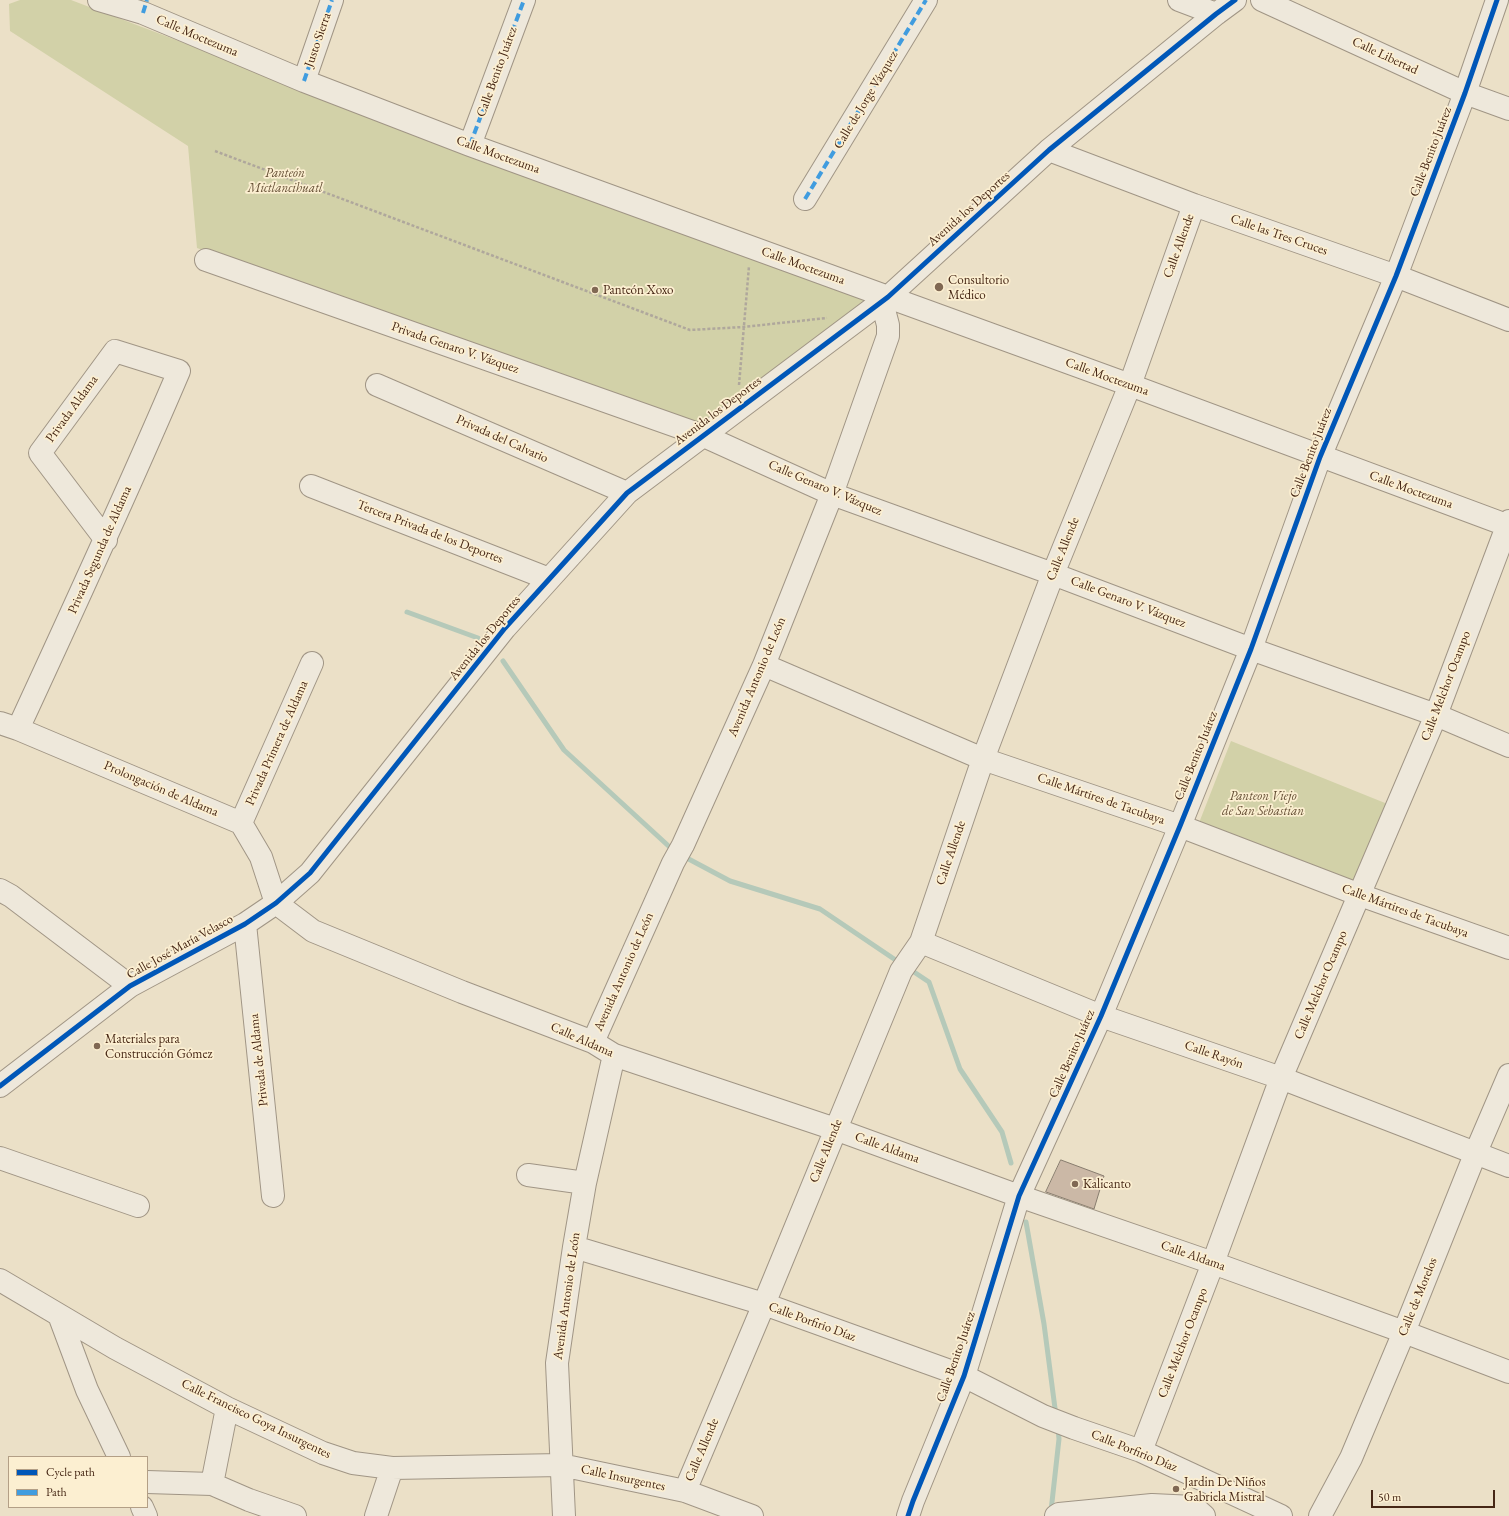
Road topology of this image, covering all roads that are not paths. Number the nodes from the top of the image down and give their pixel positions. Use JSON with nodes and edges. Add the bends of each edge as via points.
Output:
{"nodes":[{"id":1,"x":99,"y":0,"type":"edge"},
{"id":2,"x":332,"y":0,"type":"edge"},
{"id":3,"x":524,"y":0,"type":"edge"},
{"id":4,"x":926,"y":0,"type":"edge"},
{"id":5,"x":1178,"y":0,"type":"edge"},
{"id":6,"x":1235,"y":0,"type":"edge"},
{"id":7,"x":1262,"y":0,"type":"edge"},
{"id":8,"x":1497,"y":0,"type":"edge"},
{"id":9,"x":145,"y":7,"type":"edge"},
{"id":10,"x":1216,"y":14,"type":"junction"},
{"id":11,"x":304,"y":81,"type":"junction"},
{"id":12,"x":1465,"y":93,"type":"junction"},
{"id":13,"x":1509,"y":109,"type":"edge"},
{"id":14,"x":470,"y":145,"type":"junction"},
{"id":15,"x":1049,"y":150,"type":"junction"},
{"id":16,"x":805,"y":199,"type":"dead end"},
{"id":17,"x":1194,"y":204,"type":"junction"},
{"id":18,"x":206,"y":260,"type":"dead end"},
{"id":19,"x":1396,"y":276,"type":"junction"},
{"id":20,"x":885,"y":300,"type":"junction"},
{"id":21,"x":1509,"y":320,"type":"edge"},
{"id":22,"x":179,"y":370,"type":"joint"},
{"id":23,"x":377,"y":385,"type":"dead end"},
{"id":24,"x":1130,"y":385,"type":"junction"},
{"id":25,"x":704,"y":436,"type":"junction"},
{"id":26,"x":1320,"y":457,"type":"junction"},
{"id":27,"x":310,"y":486,"type":"dead end"},
{"id":28,"x":626,"y":493,"type":"junction"},
{"id":29,"x":832,"y":494,"type":"junction"},
{"id":30,"x":1508,"y":524,"type":"edge"},
{"id":31,"x":106,"y":540,"type":"junction"},
{"id":32,"x":1053,"y":574,"type":"junction"},
{"id":33,"x":549,"y":579,"type":"junction"},
{"id":34,"x":1251,"y":649,"type":"junction"},
{"id":35,"x":312,"y":663,"type":"dead end"},
{"id":36,"x":764,"y":665,"type":"junction"},
{"id":37,"x":1436,"y":715,"type":"junction"},
{"id":38,"x":9,"y":726,"type":"edge"},
{"id":39,"x":1509,"y":746,"type":"edge"},
{"id":40,"x":983,"y":759,"type":"junction"},
{"id":41,"x":241,"y":823,"type":"junction"},
{"id":42,"x":1180,"y":826,"type":"junction"},
{"id":43,"x":0,"y":890,"type":"edge"},
{"id":44,"x":1360,"y":895,"type":"junction"},
{"id":45,"x":276,"y":903,"type":"junction"},
{"id":46,"x":245,"y":924,"type":"junction"},
{"id":47,"x":1509,"y":948,"type":"edge"},
{"id":48,"x":912,"y":955,"type":"junction"},
{"id":49,"x":130,"y":986,"type":"junction"},
{"id":50,"x":1101,"y":1016,"type":"junction"},
{"id":51,"x":593,"y":1042,"type":"junction"},
{"id":52,"x":614,"y":1055,"type":"junction"},
{"id":53,"x":1509,"y":1075,"type":"edge"},
{"id":54,"x":1281,"y":1078,"type":"junction"},
{"id":55,"x":0,"y":1086,"type":"edge"},
{"id":56,"x":835,"y":1130,"type":"junction"},
{"id":57,"x":1476,"y":1152,"type":"junction"},
{"id":58,"x":0,"y":1158,"type":"edge"},
{"id":59,"x":1509,"y":1166,"type":"edge"},
{"id":60,"x":528,"y":1175,"type":"dead end"},
{"id":61,"x":585,"y":1183,"type":"junction"},
{"id":62,"x":273,"y":1196,"type":"dead end"},
{"id":63,"x":1019,"y":1196,"type":"junction"},
{"id":64,"x":138,"y":1206,"type":"dead end"},
{"id":65,"x":574,"y":1247,"type":"junction"},
{"id":66,"x":1213,"y":1264,"type":"junction"},
{"id":67,"x":0,"y":1280,"type":"edge"},
{"id":68,"x":764,"y":1304,"type":"junction"},
{"id":69,"x":59,"y":1315,"type":"junction"},
{"id":70,"x":1404,"y":1332,"type":"junction"},
{"id":71,"x":1509,"y":1372,"type":"edge"},
{"id":72,"x":964,"y":1376,"type":"junction"},
{"id":73,"x":227,"y":1408,"type":"junction"},
{"id":74,"x":1141,"y":1451,"type":"junction"},
{"id":75,"x":119,"y":1456,"type":"edge"},
{"id":76,"x":561,"y":1465,"type":"junction"},
{"id":77,"x":392,"y":1468,"type":"junction"},
{"id":78,"x":148,"y":1482,"type":"edge"},
{"id":79,"x":212,"y":1484,"type":"junction"},
{"id":80,"x":685,"y":1491,"type":"junction"},
{"id":81,"x":1057,"y":1515,"type":"edge"},
{"id":82,"x":295,"y":1516,"type":"edge"},
{"id":83,"x":376,"y":1516,"type":"edge"},
{"id":84,"x":564,"y":1516,"type":"edge"},
{"id":85,"x":752,"y":1516,"type":"edge"},
{"id":86,"x":908,"y":1516,"type":"edge"},
{"id":87,"x":1204,"y":1516,"type":"edge"},
{"id":88,"x":1281,"y":1516,"type":"edge"},
{"id":89,"x":1320,"y":1516,"type":"edge"}],
"edges":[{"from":1,"to":9,"type":"street","name":"Calle Moctezuma"},
{"from":2,"to":11,"type":"street","name":"Justo Sierra"},
{"from":3,"to":14,"type":"street","name":"Calle Benito Juárez"},
{"from":4,"to":16,"type":"street","name":"Calle de Jorge Vázquez"},
{"from":5,"to":10,"type":"street"},
{"from":6,"to":10,"type":"street","name":"Avenida los Deportes"},
{"from":7,"to":12,"type":"street","name":"Calle Libertad"},
{"from":8,"to":12,"type":"street","name":"Calle Benito Juárez"},
{"from":9,"to":11,"type":"street","name":"Calle Moctezuma"},
{"from":10,"to":15,"type":"street","name":"Avenida los Deportes"},
{"from":11,"to":14,"type":"street","name":"Calle Moctezuma"},
{"from":12,"to":13,"type":"street","name":"Calle Libertad"},
{"from":12,"to":19,"type":"street","name":"Calle Benito Juárez"},
{"from":14,"to":20,"type":"street","name":"Calle Moctezuma","via":[[751,247]]},
{"from":15,"to":17,"type":"street","name":"Calle las Tres Cruces"},
{"from":15,"to":20,"type":"street","name":"Avenida los Deportes"},
{"from":17,"to":19,"type":"street","name":"Calle las Tres Cruces"},
{"from":17,"to":24,"type":"street","name":"Calle Allende"},
{"from":18,"to":25,"type":"street","name":"Privada Genaro V. Vázquez"},
{"from":19,"to":21,"type":"street","name":"Calle las Tres Cruces"},
{"from":19,"to":26,"type":"street","name":"Calle Benito Juárez"},
{"from":20,"to":24,"type":"street","name":"Calle Moctezuma"},
{"from":20,"to":25,"type":"street","name":"Avenida los Deportes"},
{"from":20,"to":29,"type":"street","name":"Avenida Antonio de León","via":[[888,336]]},
{"from":22,"to":31,"type":"street","name":"Privada Segunda de Aldama"},
{"from":22,"to":31,"type":"street","name":"Privada Aldama","via":[[114,351],[40,453]]},
{"from":23,"to":28,"type":"street","name":"Privada del Calvario"},
{"from":24,"to":26,"type":"street","name":"Calle Moctezuma"},
{"from":24,"to":32,"type":"street","name":"Calle Allende"},
{"from":25,"to":28,"type":"street","name":"Avenida los Deportes"},
{"from":25,"to":29,"type":"street","name":"Calle Genaro V. Vázquez"},
{"from":26,"to":30,"type":"street","name":"Calle Moctezuma"},
{"from":26,"to":34,"type":"street","name":"Calle Benito Juárez"},
{"from":27,"to":33,"type":"street","name":"Tercera Privada de los Deportes"},
{"from":28,"to":33,"type":"street","name":"Avenida los Deportes"},
{"from":29,"to":32,"type":"street","name":"Calle Genaro V. Vázquez"},
{"from":29,"to":36,"type":"street","name":"Avenida Antonio de León"},
{"from":30,"to":37,"type":"street","name":"Calle Melchor Ocampo"},
{"from":31,"to":38,"type":"street","name":"Privada Segunda de Aldama"},
{"from":32,"to":34,"type":"street","name":"Calle Genaro V. Vázquez"},
{"from":32,"to":40,"type":"street","name":"Calle Allende"},
{"from":33,"to":45,"type":"street","name":"Avenida los Deportes","via":[[505,628],[310,873]]},
{"from":34,"to":37,"type":"street","name":"Calle Genaro V. Vázquez"},
{"from":34,"to":42,"type":"street","name":"Calle Benito Juárez"},
{"from":35,"to":41,"type":"street","name":"Privada Primera de Aldama"},
{"from":36,"to":40,"type":"street","name":"Calle Mártires de Tacubaya"},
{"from":36,"to":51,"type":"street","name":"Avenida Antonio de León"},
{"from":37,"to":39,"type":"street","name":"Calle Genaro V. Vázquez"},
{"from":37,"to":44,"type":"street","name":"Calle Melchor Ocampo"},
{"from":38,"to":41,"type":"street","name":"Prolongación de Aldama"},
{"from":40,"to":42,"type":"street","name":"Calle Mártires de Tacubaya"},
{"from":40,"to":48,"type":"street","name":"Calle Allende"},
{"from":41,"to":45,"type":"street","via":[[261,856]]},
{"from":42,"to":44,"type":"street","name":"Calle Mártires de Tacubaya"},
{"from":42,"to":50,"type":"street","name":"Calle Benito Juárez"},
{"from":43,"to":49,"type":"street"},
{"from":44,"to":47,"type":"street","name":"Calle Mártires de Tacubaya"},
{"from":44,"to":54,"type":"street","name":"Calle Melchor Ocampo"},
{"from":45,"to":46,"type":"street","name":"Calle José María Velasco"},
{"from":45,"to":51,"type":"street","name":"Calle Aldama","via":[[313,931]]},
{"from":46,"to":49,"type":"street","name":"Calle José María Velasco"},
{"from":46,"to":62,"type":"street","name":"Privada de Aldama"},
{"from":48,"to":50,"type":"street","name":"Calle Rayón"},
{"from":48,"to":56,"type":"street","name":"Calle Allende"},
{"from":49,"to":55,"type":"street","name":"Calle José María Velasco"},
{"from":50,"to":54,"type":"street","name":"Calle Rayón"},
{"from":50,"to":63,"type":"street","name":"Calle Benito Juárez"},
{"from":51,"to":52,"type":"street","name":"Calle Aldama"},
{"from":52,"to":56,"type":"street","name":"Calle Aldama"},
{"from":52,"to":61,"type":"street","name":"Avenida Antonio de León"},
{"from":53,"to":57,"type":"street","name":"Calle de Morelos"},
{"from":54,"to":57,"type":"street","name":"Calle Rayón"},
{"from":54,"to":66,"type":"street","name":"Calle Melchor Ocampo"},
{"from":56,"to":63,"type":"street","name":"Calle Aldama"},
{"from":56,"to":68,"type":"street","name":"Calle Allende"},
{"from":57,"to":59,"type":"street","name":"Calle Rayón"},
{"from":57,"to":70,"type":"street","name":"Calle de Morelos"},
{"from":58,"to":64,"type":"street"},
{"from":60,"to":61,"type":"street"},
{"from":61,"to":65,"type":"street","name":"Avenida Antonio de León"},
{"from":63,"to":66,"type":"street","name":"Calle Aldama"},
{"from":63,"to":72,"type":"street","name":"Calle Benito Juárez"},
{"from":65,"to":68,"type":"street","name":"Calle Porfirio Díaz"},
{"from":65,"to":76,"type":"street","name":"Avenida Antonio de León","via":[[557,1363]]},
{"from":66,"to":70,"type":"street","name":"Calle Aldama"},
{"from":66,"to":74,"type":"street","name":"Calle Melchor Ocampo"},
{"from":67,"to":69,"type":"street","name":"Calle Francisco Goya Insurgentes"},
{"from":68,"to":72,"type":"street","name":"Calle Porfirio Díaz"},
{"from":68,"to":80,"type":"street","name":"Calle Allende"},
{"from":69,"to":73,"type":"street","name":"Calle Francisco Goya Insurgentes"},
{"from":69,"to":75,"type":"street","via":[[87,1390]]},
{"from":70,"to":71,"type":"street","name":"Calle Aldama"},
{"from":70,"to":89,"type":"street","name":"Calle de Morelos","via":[[1351,1458]]},
{"from":72,"to":74,"type":"street","name":"Calle Porfirio Díaz","via":[[1043,1416]]},
{"from":72,"to":86,"type":"street","name":"Calle Benito Juárez"},
{"from":73,"to":77,"type":"street","name":"Calle Francisco Goya Insurgentes","via":[[323,1453],[353,1463]]},
{"from":73,"to":79,"type":"street"},
{"from":74,"to":88,"type":"street","name":"Calle Porfirio Díaz"},
{"from":76,"to":77,"type":"street","name":"Calle Francisco Goya Insurgentes"},
{"from":76,"to":80,"type":"street","name":"Calle Insurgentes"},
{"from":76,"to":84,"type":"street","name":"Avenida Antonio de León"},
{"from":77,"to":83,"type":"street"},
{"from":78,"to":79,"type":"street"},
{"from":79,"to":82,"type":"street"},
{"from":80,"to":85,"type":"street","name":"Calle Insurgentes"},
{"from":81,"to":87,"type":"street","via":[[1152,1505],[1194,1507]]}]}
